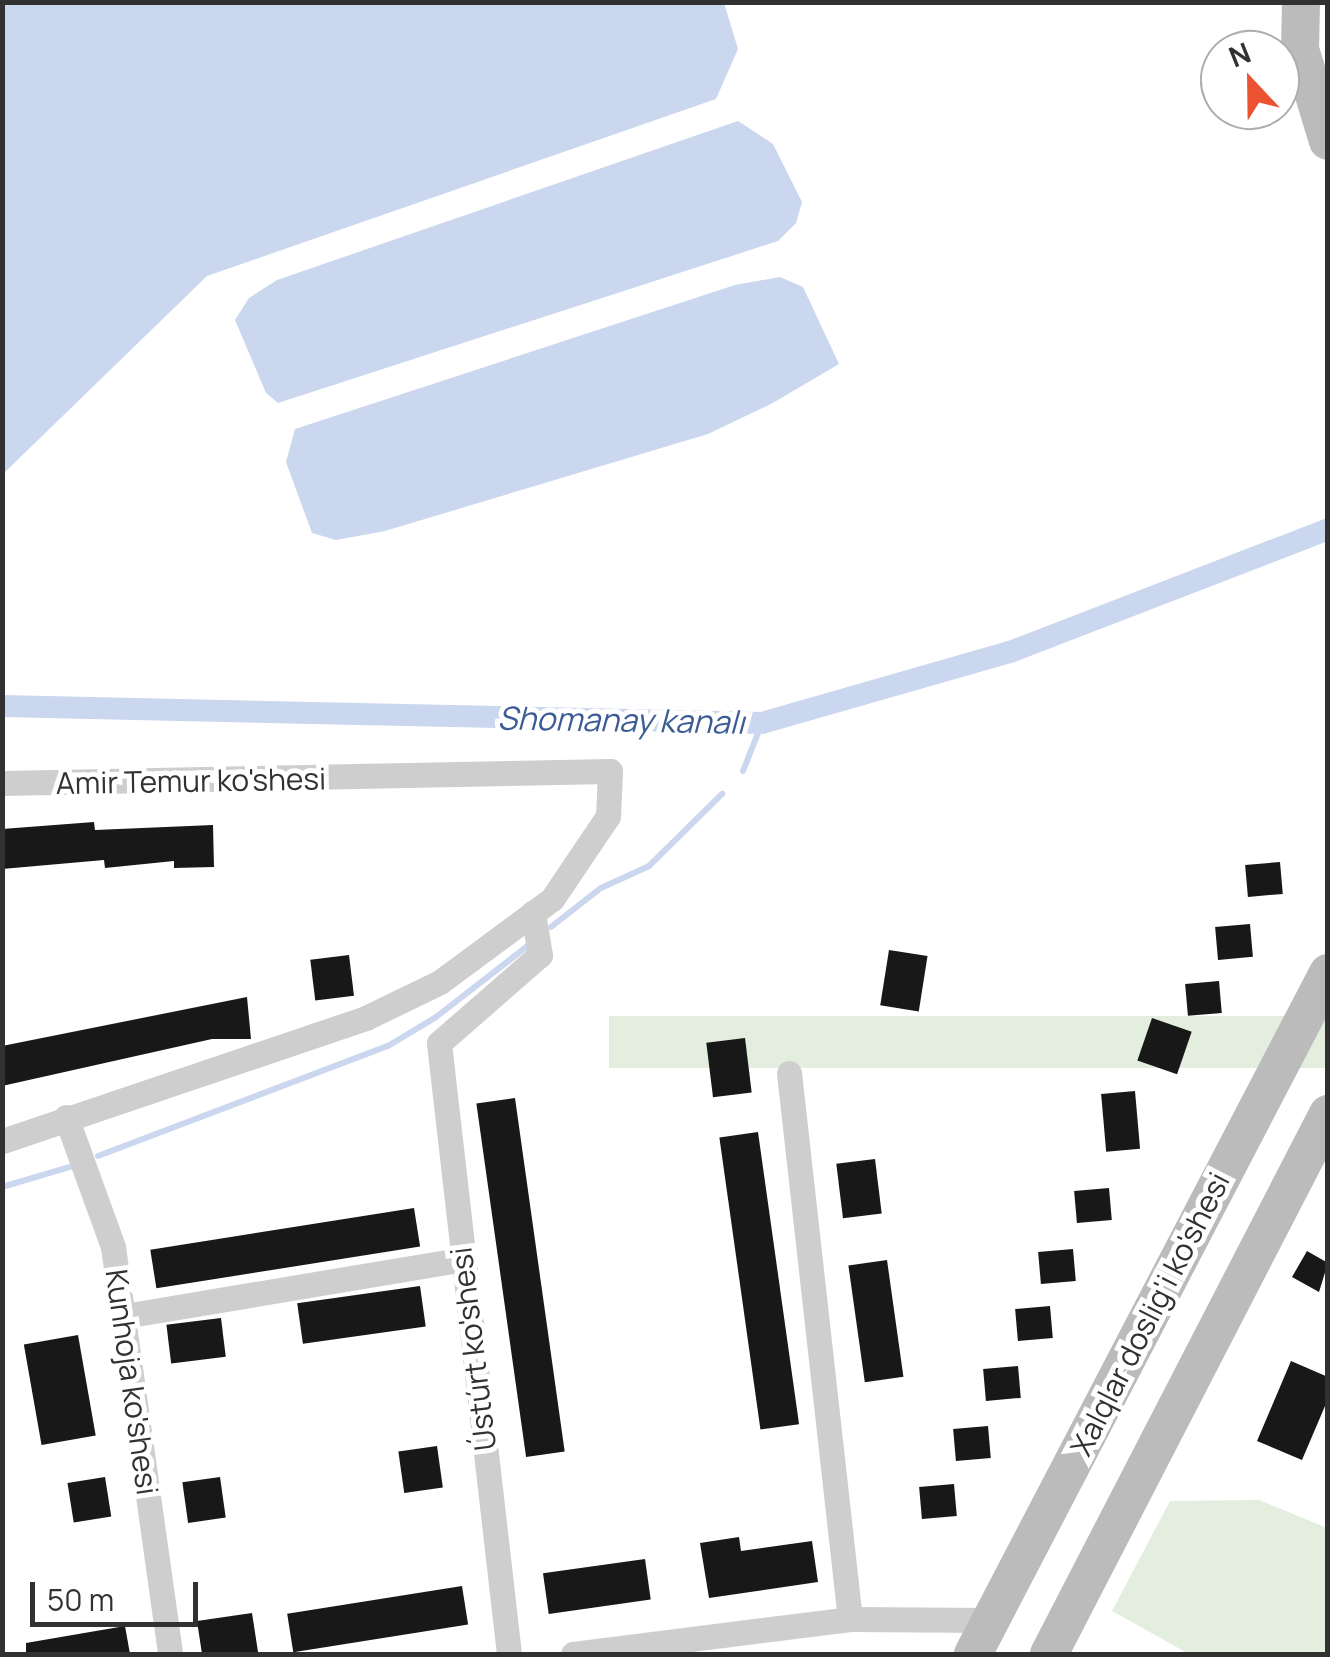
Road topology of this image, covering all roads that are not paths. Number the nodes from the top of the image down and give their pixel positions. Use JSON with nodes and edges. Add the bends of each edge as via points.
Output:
{"nodes":[{"id":1,"x":1301,"y":2,"type":"edge"},
{"id":2,"x":1328,"y":141,"type":"edge"},
{"id":3,"x":2,"y":783,"type":"edge"},
{"id":4,"x":533,"y":913,"type":"junction"},
{"id":5,"x":1328,"y":972,"type":"edge"},
{"id":6,"x":789,"y":1072,"type":"dead end"},
{"id":7,"x":1328,"y":1114,"type":"edge"},
{"id":8,"x":66,"y":1116,"type":"junction"},
{"id":9,"x":2,"y":1140,"type":"edge"},
{"id":10,"x":462,"y":1259,"type":"junction"},
{"id":11,"x":124,"y":1316,"type":"junction"},
{"id":12,"x":850,"y":1619,"type":"junction"},
{"id":13,"x":990,"y":1620,"type":"junction"},
{"id":14,"x":170,"y":1654,"type":"edge"},
{"id":15,"x":509,"y":1654,"type":"edge"},
{"id":16,"x":573,"y":1654,"type":"edge"},
{"id":17,"x":972,"y":1654,"type":"edge"},
{"id":18,"x":1049,"y":1654,"type":"edge"}],
"edges":[{"from":1,"to":2,"type":"main road","via":[[1300,49]]},
{"from":3,"to":4,"type":"street","name":"Amir Temur ko'shesi","via":[[610,771],[608,816],[552,899]]},
{"from":4,"to":8,"type":"street","via":[[440,982],[366,1018]]},
{"from":4,"to":10,"type":"street","name":"Ústúrt ko'shesi","via":[[540,955],[438,1044]]},
{"from":5,"to":13,"type":"main road","name":"Xalqlar doslig'i ko'shesi"},
{"from":6,"to":12,"type":"street"},
{"from":7,"to":18,"type":"main road"},
{"from":8,"to":9,"type":"street"},
{"from":8,"to":11,"type":"street","name":"Kunhoja ko'shesi","via":[[113,1247]]},
{"from":10,"to":11,"type":"street"},
{"from":10,"to":15,"type":"street","name":"Ústúrt ko'shesi"},
{"from":11,"to":14,"type":"street","name":"Kunhoja ko'shesi"},
{"from":12,"to":13,"type":"street"},
{"from":12,"to":16,"type":"street"},
{"from":13,"to":17,"type":"main road","name":"Xalqlar doslig'i ko'shesi"}]}
